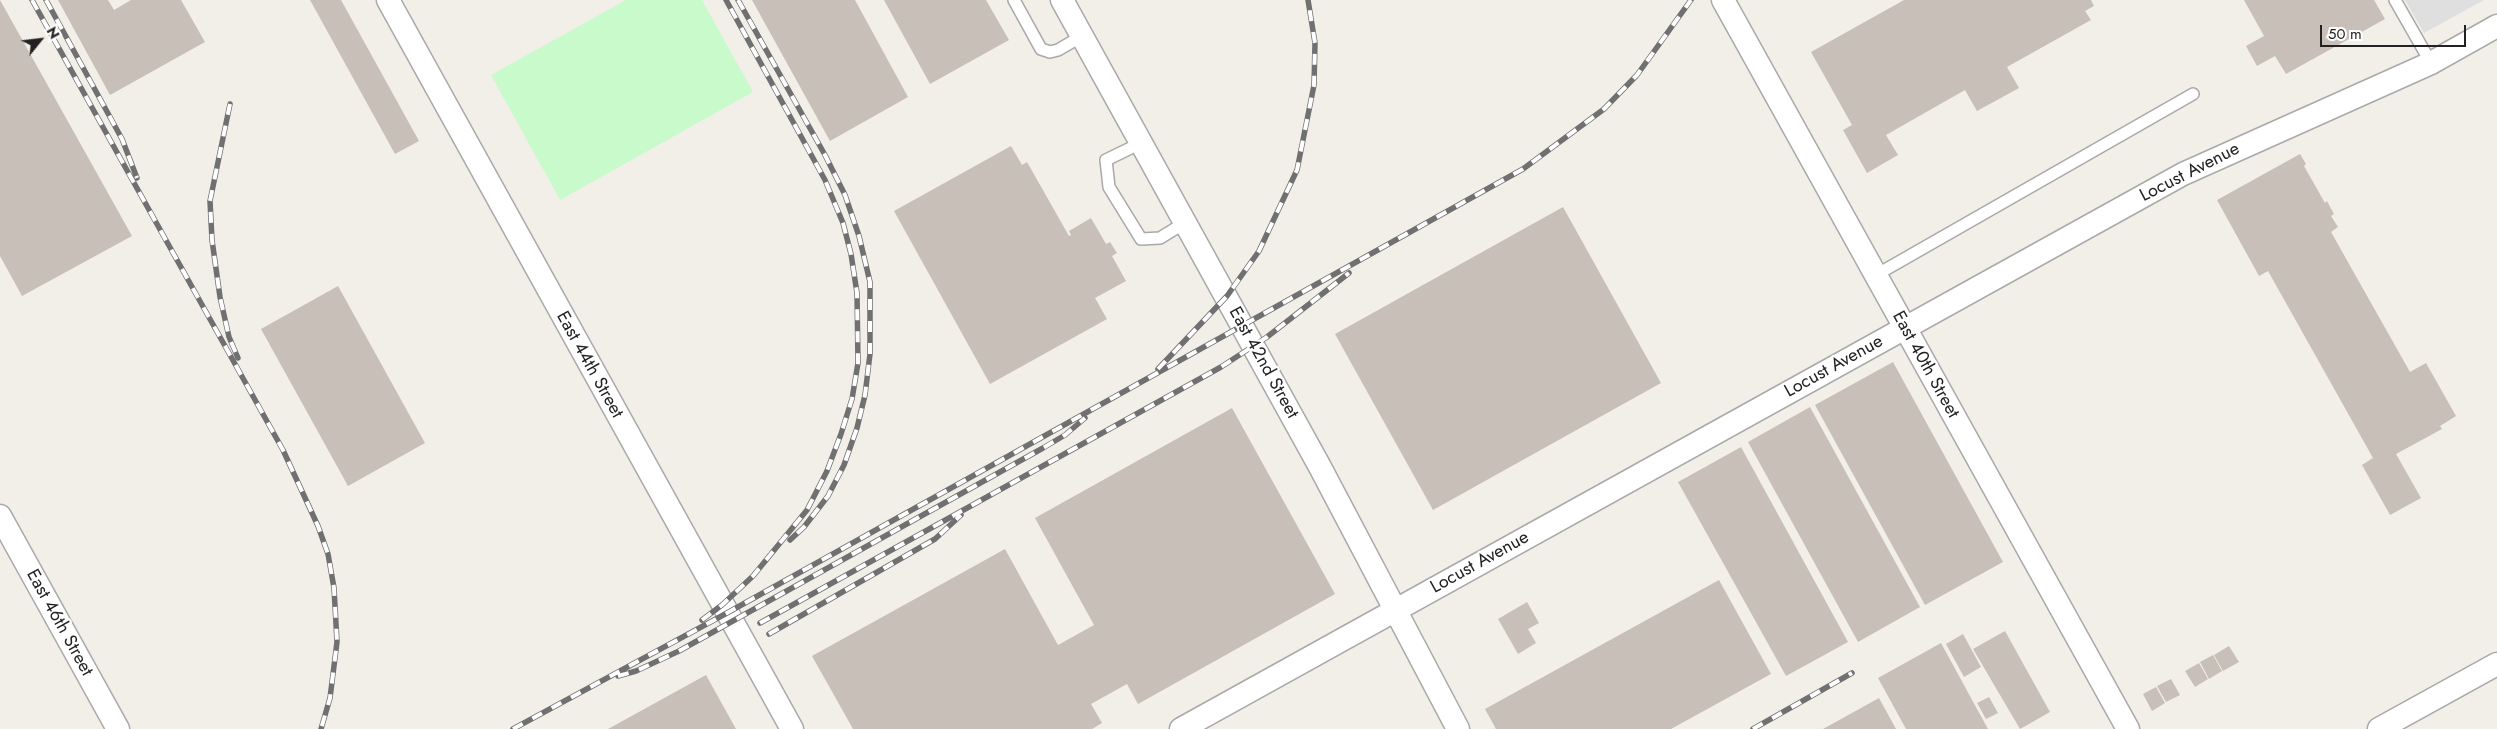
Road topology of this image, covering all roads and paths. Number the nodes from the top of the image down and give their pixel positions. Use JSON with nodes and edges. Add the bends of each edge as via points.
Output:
{"nodes":[{"id":1,"x":388,"y":0,"type":"edge"},
{"id":2,"x":1014,"y":0,"type":"edge"},
{"id":3,"x":1062,"y":0,"type":"edge"},
{"id":4,"x":1723,"y":0,"type":"edge"},
{"id":5,"x":2394,"y":0,"type":"edge"},
{"id":6,"x":2497,"y":26,"type":"edge"},
{"id":7,"x":1082,"y":36,"type":"junction"},
{"id":8,"x":2431,"y":63,"type":"junction"},
{"id":9,"x":2192,"y":94,"type":"dead end"},
{"id":10,"x":1141,"y":143,"type":"junction"},
{"id":11,"x":1186,"y":222,"type":"junction"},
{"id":12,"x":1876,"y":276,"type":"junction"},
{"id":13,"x":1905,"y":328,"type":"junction"},
{"id":14,"x":0,"y":516,"type":"edge"},
{"id":15,"x":1396,"y":609,"type":"junction"},
{"id":16,"x":2497,"y":664,"type":"edge"},
{"id":17,"x":118,"y":729,"type":"edge"},
{"id":18,"x":792,"y":729,"type":"edge"},
{"id":19,"x":1181,"y":729,"type":"edge"},
{"id":20,"x":1458,"y":729,"type":"edge"},
{"id":21,"x":2128,"y":729,"type":"edge"},
{"id":22,"x":2379,"y":729,"type":"edge"}],
"edges":[{"from":1,"to":18,"type":"street","name":"East 44th Street"},
{"from":2,"to":7,"type":"lane","via":[[1041,49],[1058,50]]},
{"from":3,"to":7,"type":"street","name":"East 42nd Street"},
{"from":4,"to":12,"type":"street","name":"East 40th Street"},
{"from":5,"to":8,"type":"lane"},
{"from":6,"to":8,"type":"street","name":"Locust Avenue"},
{"from":7,"to":10,"type":"street","name":"East 42nd Street"},
{"from":8,"to":13,"type":"street","name":"Locust Avenue","via":[[2183,174]]},
{"from":9,"to":12,"type":"lane"},
{"from":10,"to":11,"type":"street","name":"East 42nd Street"},
{"from":10,"to":11,"type":"lane","via":[[1106,160],[1109,187],[1141,239],[1160,238]]},
{"from":11,"to":15,"type":"street","name":"East 42nd Street"},
{"from":12,"to":13,"type":"street","name":"East 40th Street"},
{"from":13,"to":15,"type":"street","name":"Locust Avenue"},
{"from":13,"to":21,"type":"street","name":"East 40th Street"},
{"from":14,"to":17,"type":"street","name":"East 46th Street"},
{"from":15,"to":19,"type":"street","name":"Locust Avenue"},
{"from":15,"to":20,"type":"street","name":"East 42nd Street"},
{"from":16,"to":22,"type":"street"}]}
